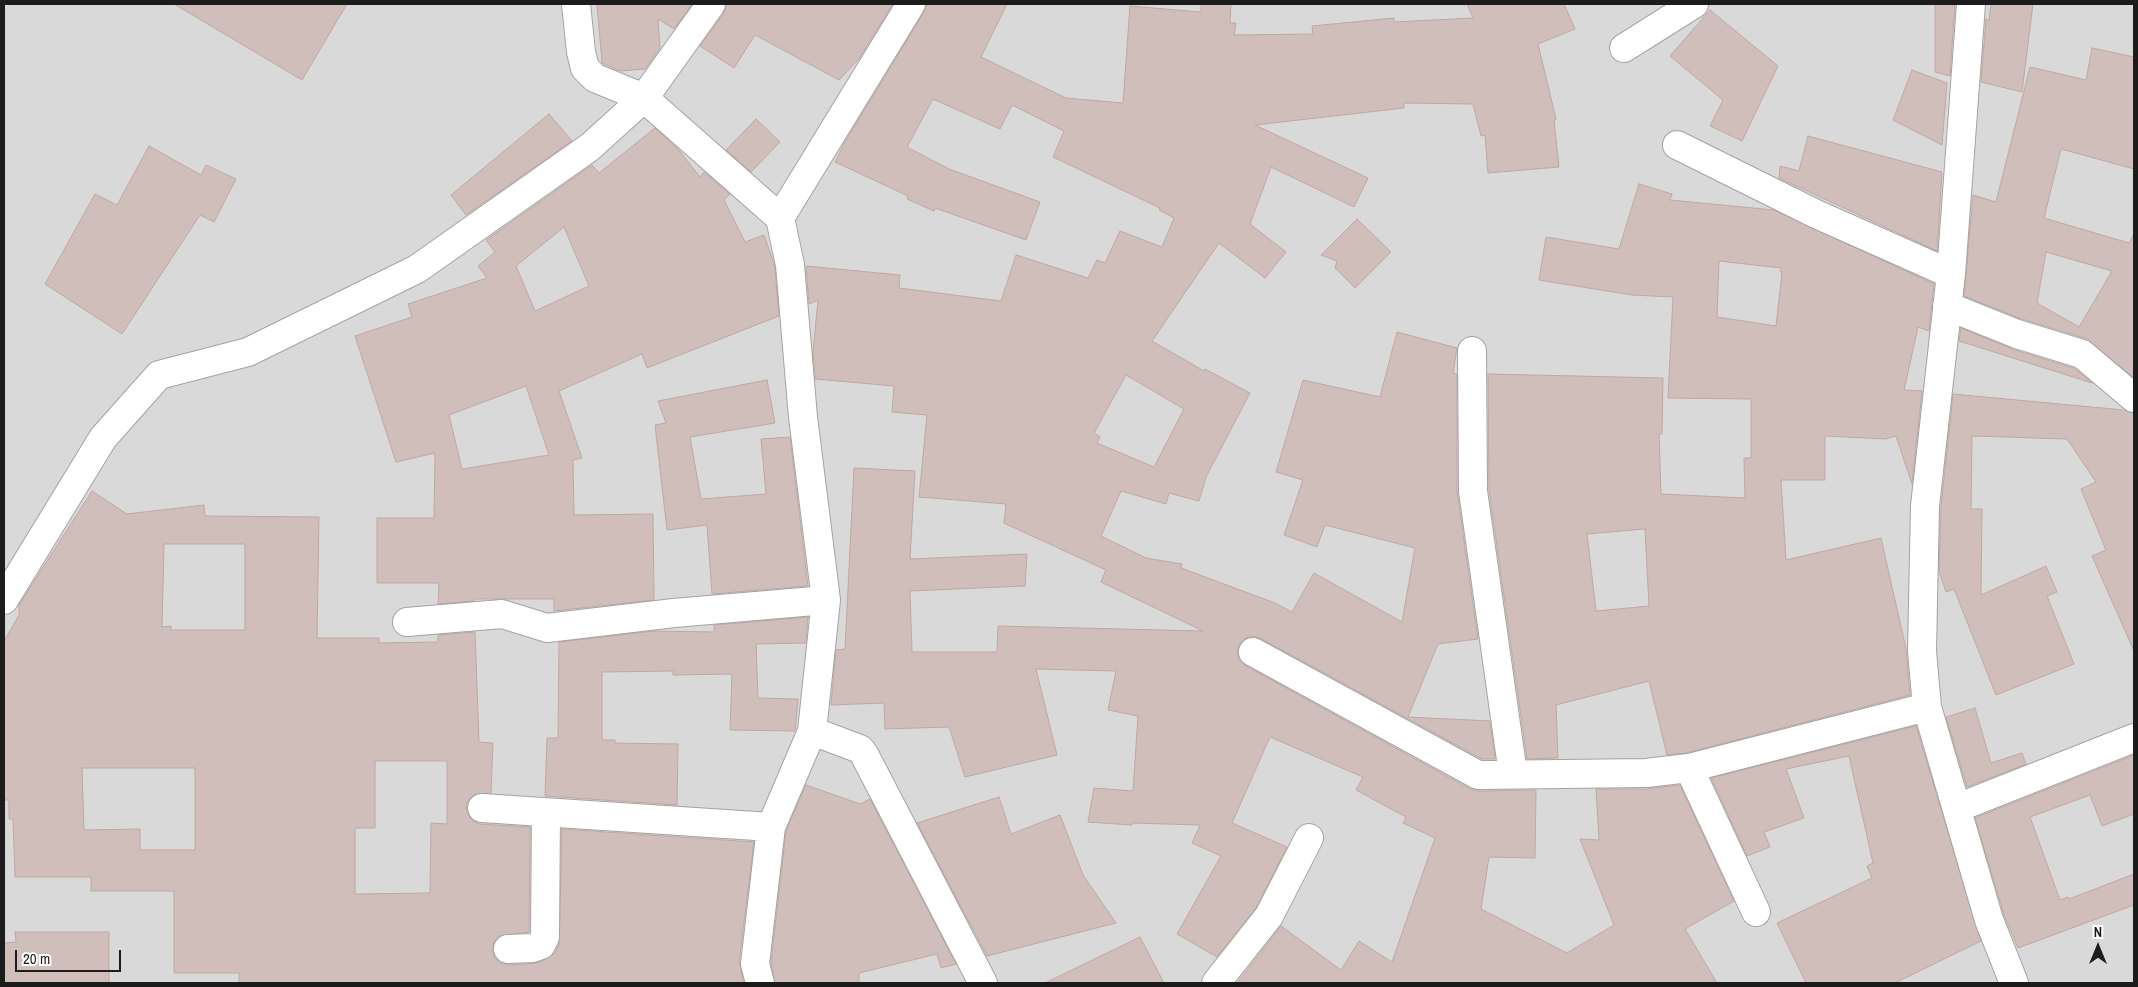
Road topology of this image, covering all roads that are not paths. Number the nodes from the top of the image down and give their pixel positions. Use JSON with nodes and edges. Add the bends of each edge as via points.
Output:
{"nodes":[{"id":1,"x":576,"y":4,"type":"edge"},
{"id":2,"x":711,"y":4,"type":"edge"},
{"id":3,"x":911,"y":4,"type":"edge"},
{"id":4,"x":1694,"y":4,"type":"edge"},
{"id":5,"x":1971,"y":4,"type":"edge"},
{"id":6,"x":1624,"y":48,"type":"dead end"},
{"id":7,"x":644,"y":98,"type":"junction"},
{"id":8,"x":1676,"y":144,"type":"dead end"},
{"id":9,"x":780,"y":218,"type":"junction"},
{"id":10,"x":1951,"y":274,"type":"junction"},
{"id":11,"x":1947,"y":306,"type":"junction"},
{"id":12,"x":1472,"y":351,"type":"dead end"},
{"id":13,"x":2134,"y":398,"type":"edge"},
{"id":14,"x":4,"y":600,"type":"edge"},
{"id":15,"x":826,"y":600,"type":"junction"},
{"id":16,"x":407,"y":622,"type":"dead end"},
{"id":17,"x":1253,"y":652,"type":"dead end"},
{"id":18,"x":1927,"y":707,"type":"junction"},
{"id":19,"x":812,"y":731,"type":"junction"},
{"id":20,"x":2134,"y":738,"type":"edge"},
{"id":21,"x":1689,"y":768,"type":"junction"},
{"id":22,"x":1513,"y":774,"type":"junction"},
{"id":23,"x":482,"y":808,"type":"dead end"},
{"id":24,"x":1957,"y":808,"type":"junction"},
{"id":25,"x":546,"y":813,"type":"junction"},
{"id":26,"x":770,"y":827,"type":"junction"},
{"id":27,"x":1309,"y":838,"type":"dead end"},
{"id":28,"x":1756,"y":912,"type":"dead end"},
{"id":29,"x":508,"y":949,"type":"dead end"},
{"id":30,"x":760,"y":983,"type":"edge"},
{"id":31,"x":983,"y":983,"type":"edge"},
{"id":32,"x":1216,"y":983,"type":"edge"},
{"id":33,"x":2014,"y":983,"type":"edge"}],
"edges":[{"from":1,"to":7,"type":"street","via":[[580,52],[585,68],[595,78]]},
{"from":2,"to":7,"type":"street"},
{"from":3,"to":9,"type":"street"},
{"from":4,"to":6,"type":"street"},
{"from":5,"to":10,"type":"street"},
{"from":7,"to":9,"type":"street"},
{"from":7,"to":14,"type":"street","via":[[590,147],[418,269],[248,352],[159,375],[103,438]]},
{"from":8,"to":10,"type":"street","via":[[1816,214]]},
{"from":9,"to":15,"type":"street","via":[[790,265],[803,417]]},
{"from":10,"to":11,"type":"street"},
{"from":11,"to":13,"type":"street","via":[[2017,334],[2082,354]]},
{"from":11,"to":18,"type":"street","via":[[1925,506],[1922,651]]},
{"from":12,"to":22,"type":"street","via":[[1473,491]]},
{"from":15,"to":16,"type":"street","via":[[547,628],[502,614]]},
{"from":15,"to":19,"type":"street"},
{"from":17,"to":22,"type":"street","via":[[1478,775]]},
{"from":18,"to":21,"type":"street"},
{"from":18,"to":24,"type":"street"},
{"from":19,"to":26,"type":"street"},
{"from":19,"to":31,"type":"street","via":[[860,749],[864,754]]},
{"from":20,"to":24,"type":"street"},
{"from":21,"to":22,"type":"street","via":[[1646,773]]},
{"from":21,"to":28,"type":"street"},
{"from":23,"to":25,"type":"street"},
{"from":24,"to":33,"type":"street","via":[[1989,920]]},
{"from":25,"to":26,"type":"street"},
{"from":25,"to":29,"type":"street","via":[[545,937],[541,945],[532,948]]},
{"from":26,"to":30,"type":"street","via":[[755,964]]},
{"from":27,"to":32,"type":"street","via":[[1269,916]]}]}
